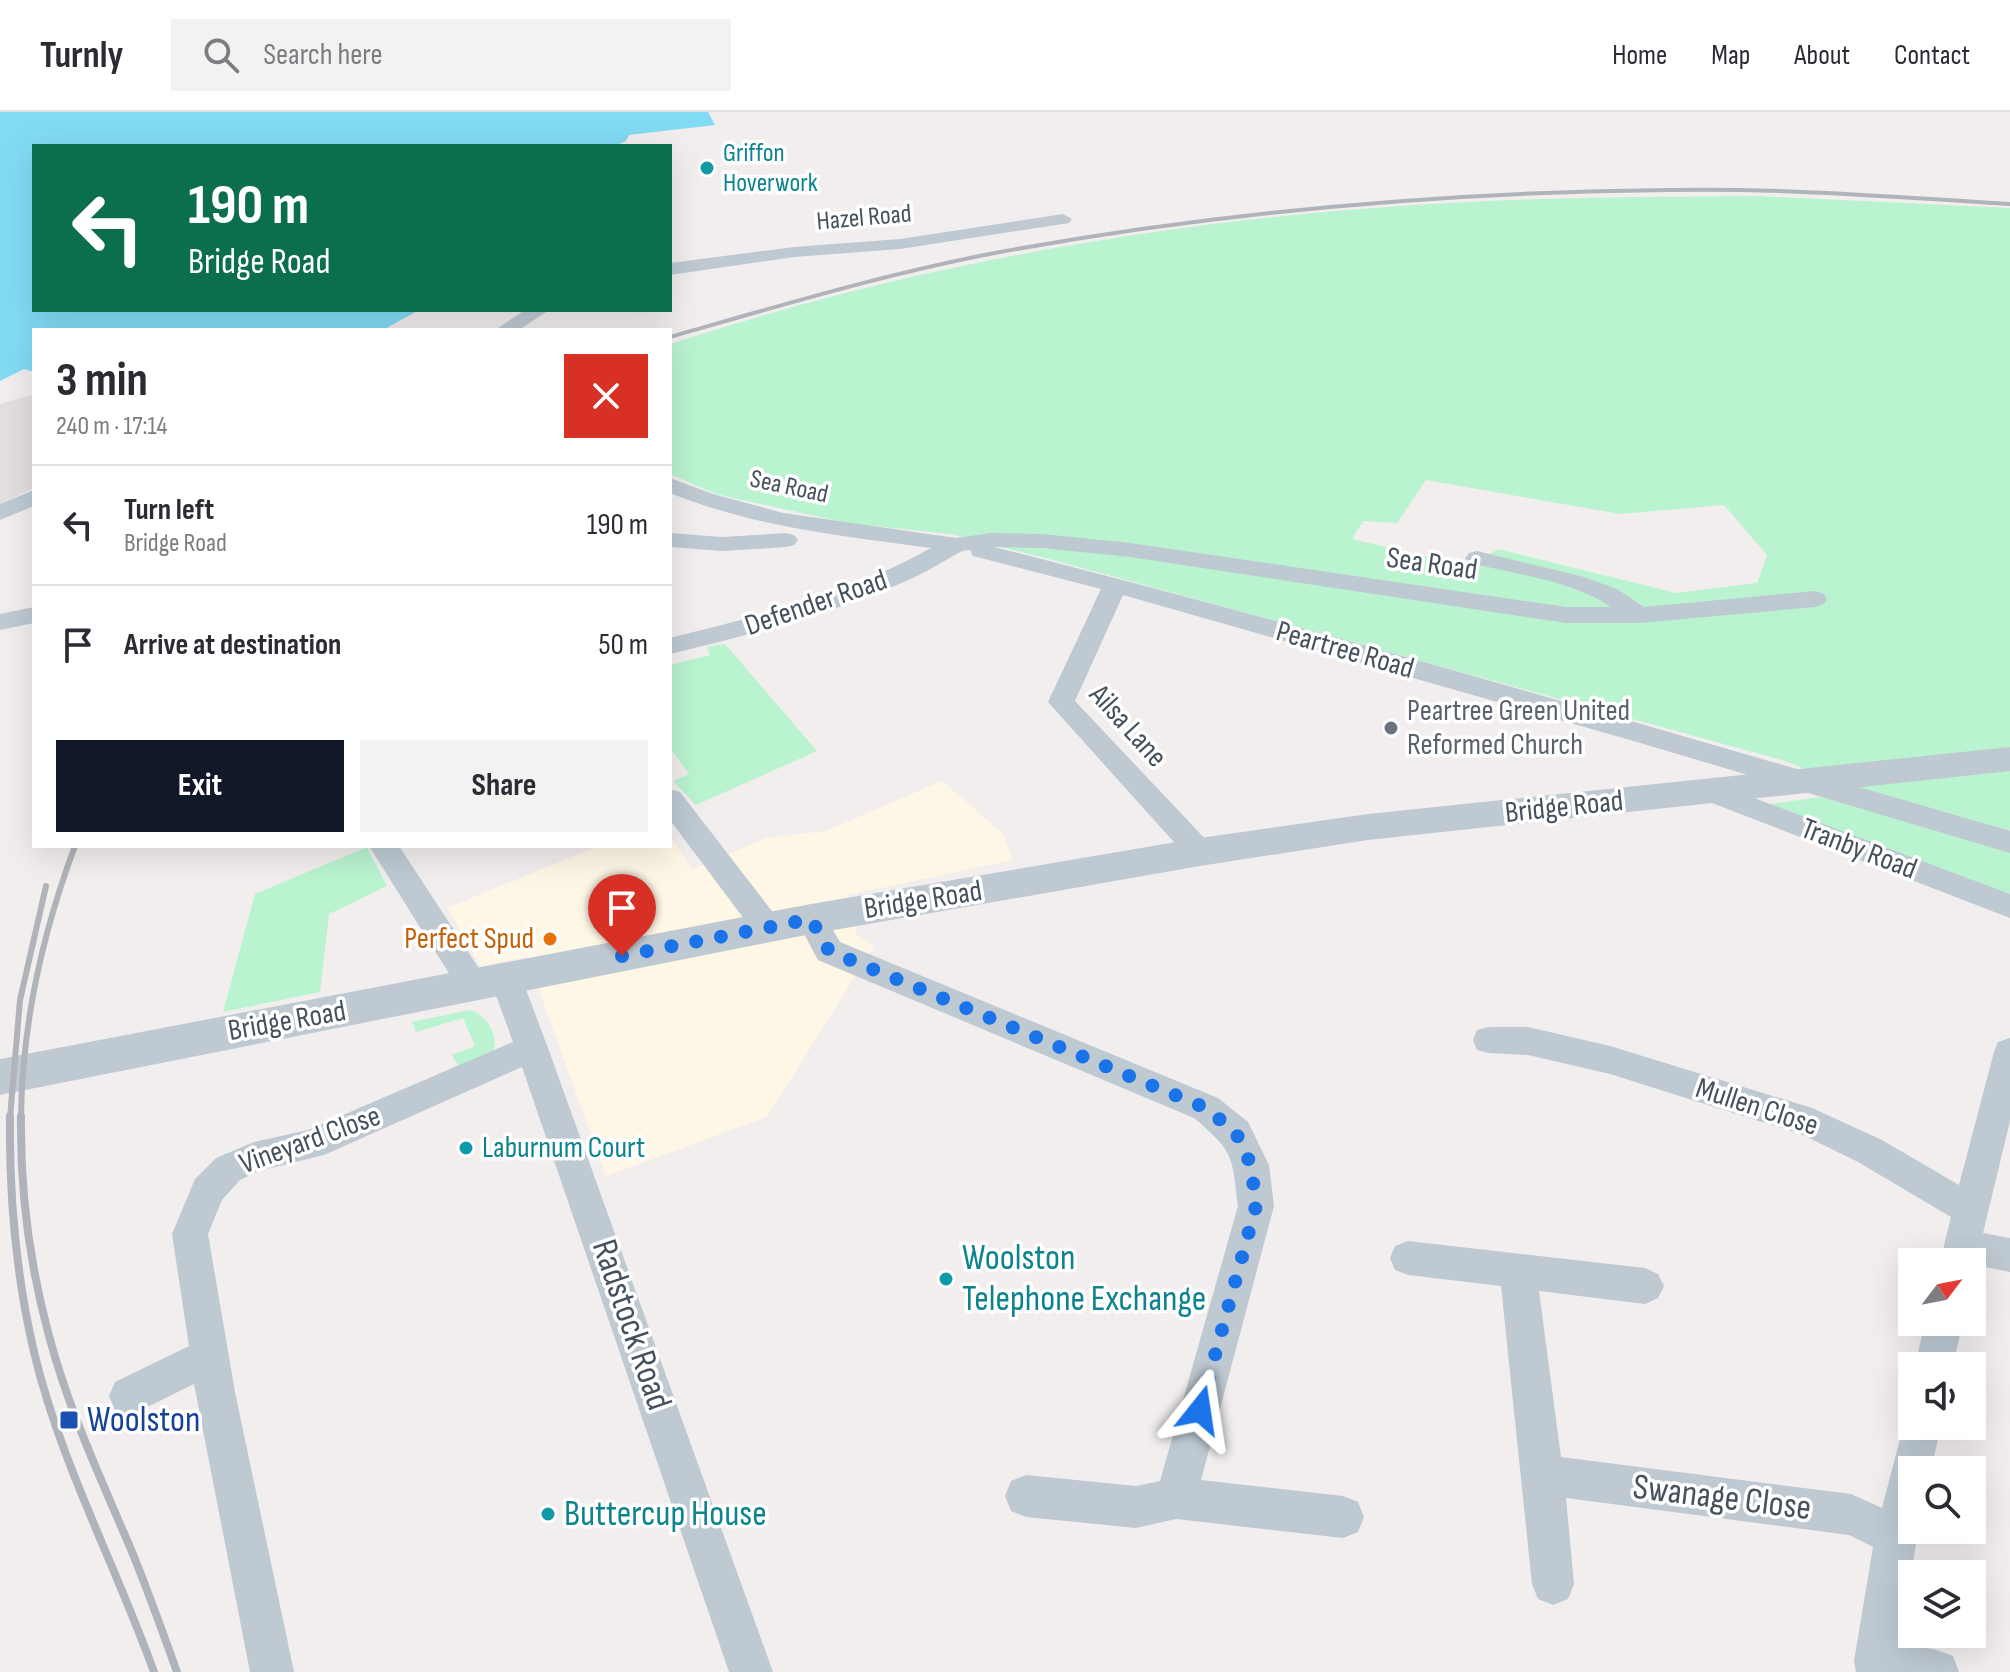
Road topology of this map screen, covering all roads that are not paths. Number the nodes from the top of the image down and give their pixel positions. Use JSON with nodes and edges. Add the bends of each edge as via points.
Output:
{"nodes":[{"id":1,"x":1063,"y":219,"type":"dead end"},
{"id":2,"x":672,"y":269,"type":"edge"},
{"id":3,"x":536,"y":312,"type":"edge"},
{"id":4,"x":508,"y":328,"type":"edge"},
{"id":5,"x":672,"y":486,"type":"edge"},
{"id":6,"x":32,"y":498,"type":"edge"},
{"id":7,"x":0,"y":513,"type":"edge"},
{"id":8,"x":672,"y":540,"type":"edge"},
{"id":9,"x":786,"y":540,"type":"dead end"},
{"id":10,"x":1042,"y":541,"type":"junction"},
{"id":11,"x":956,"y":545,"type":"junction"},
{"id":12,"x":1477,"y":558,"type":"dead end"},
{"id":13,"x":1028,"y":564,"type":"junction"},
{"id":14,"x":1115,"y":585,"type":"junction"},
{"id":15,"x":1815,"y":599,"type":"dead end"},
{"id":16,"x":32,"y":615,"type":"edge"},
{"id":17,"x":1639,"y":615,"type":"junction"},
{"id":18,"x":0,"y":622,"type":"edge"},
{"id":19,"x":672,"y":646,"type":"edge"},
{"id":20,"x":2010,"y":759,"type":"edge"},
{"id":21,"x":1807,"y":781,"type":"junction"},
{"id":22,"x":1709,"y":791,"type":"junction"},
{"id":23,"x":672,"y":802,"type":"edge"},
{"id":24,"x":2010,"y":842,"type":"edge"},
{"id":25,"x":386,"y":848,"type":"edge"},
{"id":26,"x":1200,"y":852,"type":"junction"},
{"id":27,"x":2010,"y":906,"type":"edge"},
{"id":28,"x":811,"y":919,"type":"junction"},
{"id":29,"x":767,"y":927,"type":"junction"},
{"id":30,"x":490,"y":982,"type":"junction"},
{"id":31,"x":1489,"y":1040,"type":"dead end"},
{"id":32,"x":532,"y":1048,"type":"junction"},
{"id":33,"x":2010,"y":1052,"type":"edge"},
{"id":34,"x":0,"y":1077,"type":"edge"},
{"id":35,"x":1971,"y":1210,"type":"junction"},
{"id":36,"x":1962,"y":1248,"type":"edge"},
{"id":37,"x":1986,"y":1255,"type":"edge"},
{"id":38,"x":2010,"y":1255,"type":"edge"},
{"id":39,"x":1408,"y":1258,"type":"dead end"},
{"id":40,"x":1518,"y":1272,"type":"junction"},
{"id":41,"x":1645,"y":1286,"type":"dead end"},
{"id":42,"x":208,"y":1357,"type":"junction"},
{"id":43,"x":129,"y":1396,"type":"dead end"},
{"id":44,"x":1918,"y":1440,"type":"edge"},
{"id":45,"x":1543,"y":1475,"type":"junction"},
{"id":46,"x":1026,"y":1496,"type":"dead end"},
{"id":47,"x":1176,"y":1498,"type":"junction"},
{"id":48,"x":1343,"y":1517,"type":"dead end"},
{"id":49,"x":1896,"y":1536,"type":"junction"},
{"id":50,"x":1553,"y":1584,"type":"dead end"},
{"id":51,"x":1877,"y":1666,"type":"edge"},
{"id":52,"x":272,"y":1672,"type":"edge"},
{"id":53,"x":751,"y":1672,"type":"edge"},
{"id":54,"x":1937,"y":1672,"type":"edge"}],
"edges":[{"from":1,"to":2,"type":"street","name":"Hazel Road","via":[[900,244]]},
{"from":3,"to":4,"type":"street"},
{"from":5,"to":11,"type":"street","name":"Sea Road","via":[[782,520]]},
{"from":6,"to":7,"type":"street"},
{"from":8,"to":9,"type":"street"},
{"from":10,"to":11,"type":"street","name":"Sea Road"},
{"from":10,"to":13,"type":"street"},
{"from":10,"to":17,"type":"street","name":"Sea Road","via":[[1566,615]]},
{"from":11,"to":13,"type":"street","name":"Peartree Road"},
{"from":11,"to":19,"type":"street","name":"Defender Road","via":[[832,601]]},
{"from":12,"to":17,"type":"street","via":[[1575,582],[1608,594]]},
{"from":13,"to":14,"type":"street","name":"Peartree Road"},
{"from":14,"to":21,"type":"street","name":"Peartree Road"},
{"from":14,"to":26,"type":"street","name":"Ailsa Lane","via":[[1061,702]]},
{"from":15,"to":17,"type":"street","name":"Sea Road"},
{"from":16,"to":18,"type":"street"},
{"from":20,"to":21,"type":"street","name":"Bridge Road"},
{"from":21,"to":22,"type":"street","name":"Bridge Road"},
{"from":21,"to":24,"type":"street","name":"Peartree Road"},
{"from":22,"to":26,"type":"street","name":"Bridge Road","via":[[1368,827]]},
{"from":22,"to":27,"type":"street","name":"Tranby Road"},
{"from":23,"to":29,"type":"street"},
{"from":25,"to":30,"type":"street"},
{"from":26,"to":28,"type":"street","name":"Bridge Road"},
{"from":28,"to":29,"type":"street","name":"Bridge Road"},
{"from":28,"to":47,"type":"street","via":[[829,951],[1206,1108],[1236,1133],[1251,1165],[1256,1206]]},
{"from":29,"to":30,"type":"street","name":"Bridge Road"},
{"from":30,"to":32,"type":"street","name":"Radstock Road"},
{"from":30,"to":34,"type":"street","name":"Bridge Road"},
{"from":31,"to":35,"type":"street","name":"Mullen Close","via":[[1524,1030],[1812,1123]]},
{"from":32,"to":42,"type":"street","name":"Vineyard Close","via":[[312,1144],[254,1157],[228,1169],[208,1190],[190,1234]]},
{"from":32,"to":53,"type":"street","name":"Radstock Road"},
{"from":33,"to":35,"type":"street"},
{"from":35,"to":36,"type":"street"},
{"from":37,"to":38,"type":"street"},
{"from":39,"to":40,"type":"street"},
{"from":40,"to":41,"type":"street"},
{"from":40,"to":45,"type":"street"},
{"from":42,"to":43,"type":"street"},
{"from":42,"to":52,"type":"street","name":"Vineyard Close"},
{"from":44,"to":49,"type":"street"},
{"from":45,"to":49,"type":"street","name":"Swanage Close","via":[[1851,1515]]},
{"from":45,"to":50,"type":"street"},
{"from":46,"to":47,"type":"street","via":[[1136,1507]]},
{"from":47,"to":48,"type":"street"},
{"from":49,"to":51,"type":"street"},
{"from":51,"to":54,"type":"street"}]}
